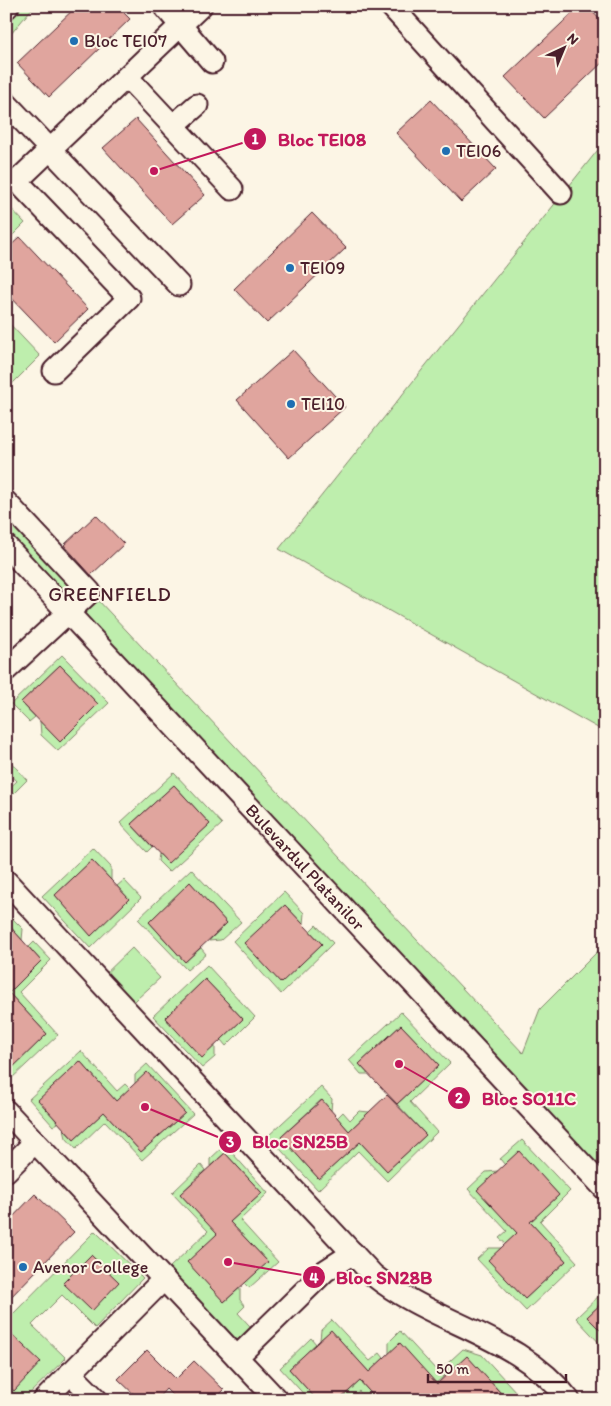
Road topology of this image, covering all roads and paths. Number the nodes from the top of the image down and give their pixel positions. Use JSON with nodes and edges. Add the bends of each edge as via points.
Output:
{"nodes":[{"id":1,"x":164,"y":6,"type":"edge"},
{"id":2,"x":202,"y":6,"type":"edge"},
{"id":3,"x":391,"y":6,"type":"edge"},
{"id":4,"x":182,"y":25,"type":"junction"},
{"id":5,"x":212,"y":62,"type":"dead end"},
{"id":6,"x":127,"y":77,"type":"junction"},
{"id":7,"x":6,"y":103,"type":"edge"},
{"id":8,"x":197,"y":105,"type":"dead end"},
{"id":9,"x":173,"y":126,"type":"junction"},
{"id":10,"x":50,"y":149,"type":"junction"},
{"id":11,"x":232,"y":189,"type":"dead end"},
{"id":12,"x":562,"y":194,"type":"dead end"},
{"id":13,"x":179,"y":285,"type":"dead end"},
{"id":14,"x":54,"y":371,"type":"dead end"},
{"id":15,"x":6,"y":502,"type":"edge"},
{"id":16,"x":6,"y":546,"type":"edge"},
{"id":17,"x":69,"y":612,"type":"junction"},
{"id":18,"x":6,"y":670,"type":"edge"},
{"id":19,"x":6,"y":881,"type":"edge"},
{"id":20,"x":6,"y":1111,"type":"edge"},
{"id":21,"x":36,"y":1142,"type":"junction"},
{"id":22,"x":6,"y":1171,"type":"edge"},
{"id":23,"x":605,"y":1189,"type":"edge"},
{"id":24,"x":353,"y":1253,"type":"junction"},
{"id":25,"x":164,"y":1279,"type":"junction"},
{"id":26,"x":237,"y":1357,"type":"junction"},
{"id":27,"x":70,"y":1373,"type":"junction"},
{"id":28,"x":44,"y":1400,"type":"edge"},
{"id":29,"x":97,"y":1400,"type":"edge"},
{"id":30,"x":277,"y":1400,"type":"edge"},
{"id":31,"x":569,"y":1400,"type":"edge"}],
"edges":[{"from":1,"to":4,"type":"street"},
{"from":2,"to":4,"type":"street"},
{"from":3,"to":12,"type":"street"},
{"from":4,"to":5,"type":"street"},
{"from":4,"to":6,"type":"street"},
{"from":6,"to":9,"type":"street"},
{"from":6,"to":10,"type":"street"},
{"from":7,"to":10,"type":"street"},
{"from":8,"to":9,"type":"street"},
{"from":9,"to":11,"type":"street"},
{"from":10,"to":13,"type":"street"},
{"from":10,"to":14,"type":"street","via":[[17,181],[129,298]]},
{"from":15,"to":17,"type":"street","via":[[90,592]]},
{"from":16,"to":17,"type":"street","name":"Bulevardul Platanilor"},
{"from":17,"to":18,"type":"street"},
{"from":17,"to":23,"type":"street","name":"Bulevardul Platanilor"},
{"from":19,"to":24,"type":"street"},
{"from":20,"to":21,"type":"street"},
{"from":21,"to":22,"type":"street"},
{"from":21,"to":25,"type":"street"},
{"from":24,"to":26,"type":"street","via":[[326,1271]]},
{"from":24,"to":31,"type":"street","via":[[395,1292],[498,1341],[527,1359]]},
{"from":25,"to":26,"type":"street"},
{"from":25,"to":27,"type":"street"},
{"from":26,"to":30,"type":"street"},
{"from":27,"to":28,"type":"street"},
{"from":27,"to":29,"type":"street"}]}
